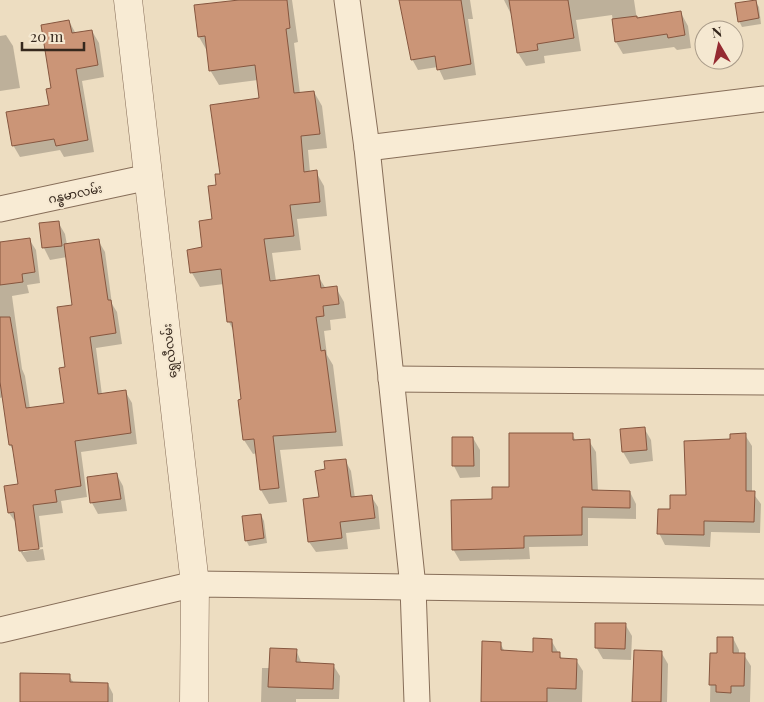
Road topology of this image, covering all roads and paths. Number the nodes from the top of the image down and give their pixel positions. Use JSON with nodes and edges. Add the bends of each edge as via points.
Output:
{"nodes":[{"id":1,"x":128,"y":0,"type":"edge"},
{"id":2,"x":348,"y":0,"type":"edge"},
{"id":3,"x":764,"y":99,"type":"edge"},
{"id":4,"x":367,"y":148,"type":"junction"},
{"id":5,"x":149,"y":177,"type":"junction"},
{"id":6,"x":0,"y":209,"type":"edge"},
{"id":7,"x":391,"y":379,"type":"junction"},
{"id":8,"x":764,"y":382,"type":"edge"},
{"id":9,"x":194,"y":584,"type":"junction"},
{"id":10,"x":413,"y":587,"type":"junction"},
{"id":11,"x":764,"y":592,"type":"edge"},
{"id":12,"x":0,"y":630,"type":"edge"},
{"id":13,"x":194,"y":702,"type":"edge"},
{"id":14,"x":417,"y":702,"type":"edge"}],
"edges":[{"from":1,"to":5,"type":"street","name":"ရွှေလီလမ်း"},
{"from":2,"to":4,"type":"street"},
{"from":3,"to":4,"type":"street"},
{"from":4,"to":7,"type":"street"},
{"from":5,"to":6,"type":"street","name":"ဂန္ဓမာလမ်း"},
{"from":5,"to":9,"type":"street","name":"ရွှေလီလမ်း"},
{"from":7,"to":8,"type":"street"},
{"from":7,"to":10,"type":"street"},
{"from":9,"to":10,"type":"street"},
{"from":9,"to":12,"type":"street"},
{"from":9,"to":13,"type":"street","name":"ရွှေလီလမ်း"},
{"from":10,"to":11,"type":"street"},
{"from":10,"to":14,"type":"street"}]}
